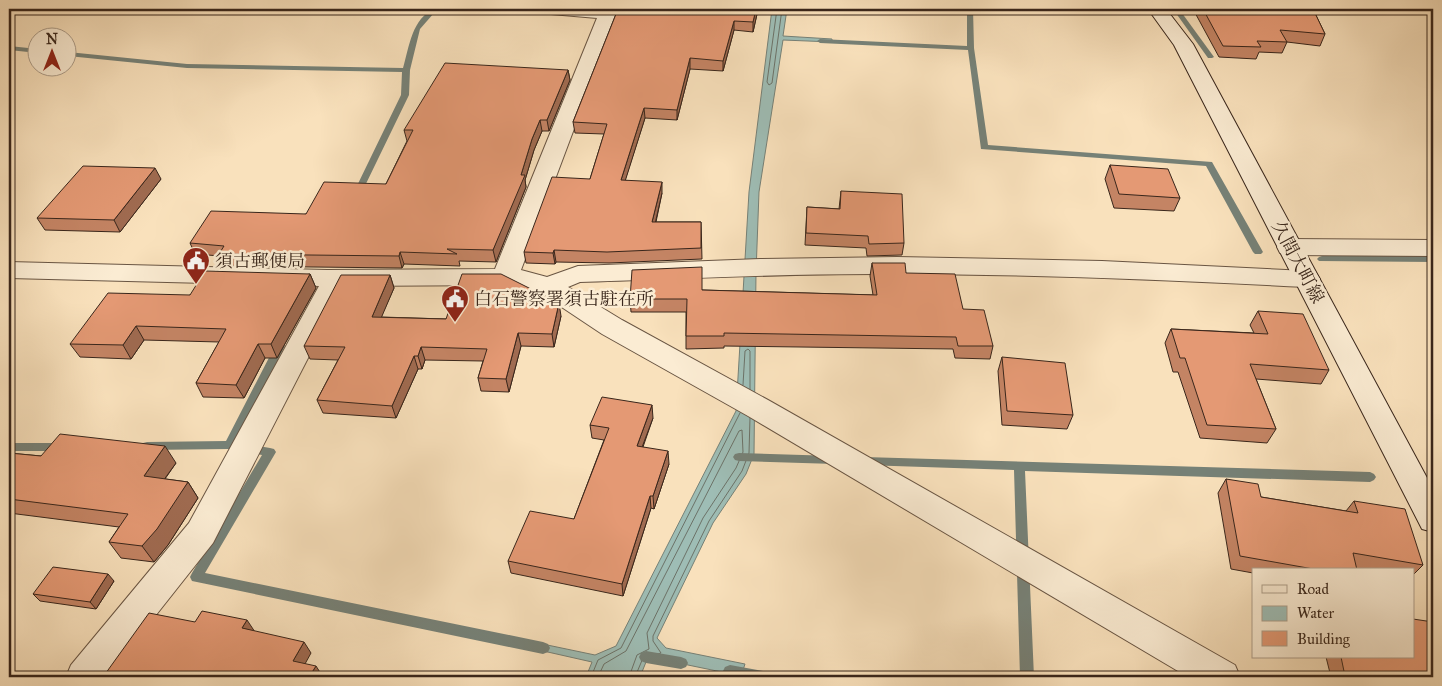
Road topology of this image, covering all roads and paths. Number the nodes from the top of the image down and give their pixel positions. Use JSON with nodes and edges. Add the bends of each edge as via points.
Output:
{"nodes":[{"id":1,"x":551,"y":9,"type":"edge"},
{"id":2,"x":1157,"y":9,"type":"edge"},
{"id":3,"x":609,"y":11,"type":"edge"},
{"id":4,"x":1289,"y":247,"type":"junction"},
{"id":5,"x":1433,"y":248,"type":"edge"},
{"id":6,"x":9,"y":270,"type":"edge"},
{"id":7,"x":508,"y":277,"type":"junction"},
{"id":8,"x":332,"y":278,"type":"junction"},
{"id":9,"x":1307,"y":279,"type":"junction"},
{"id":10,"x":551,"y":288,"type":"junction"},
{"id":11,"x":1433,"y":519,"type":"edge"},
{"id":12,"x":84,"y":677,"type":"edge"},
{"id":13,"x":1222,"y":677,"type":"edge"}],
"edges":[{"from":1,"to":3,"type":"street"},
{"from":2,"to":4,"type":"street","name":"久間大町線","via":[[1183,44]]},
{"from":3,"to":7,"type":"street","via":[[508,268]]},
{"from":4,"to":5,"type":"street"},
{"from":4,"to":9,"type":"street","name":"久間大町線"},
{"from":6,"to":8,"type":"street"},
{"from":7,"to":8,"type":"street"},
{"from":7,"to":10,"type":"street","via":[[532,280]]},
{"from":8,"to":12,"type":"street","via":[[201,533]]},
{"from":9,"to":10,"type":"street","via":[[1171,271],[982,267],[749,268],[578,274],[559,280]]},
{"from":9,"to":11,"type":"street","name":"久間大町線"},
{"from":10,"to":13,"type":"street","via":[[612,327]]}]}
